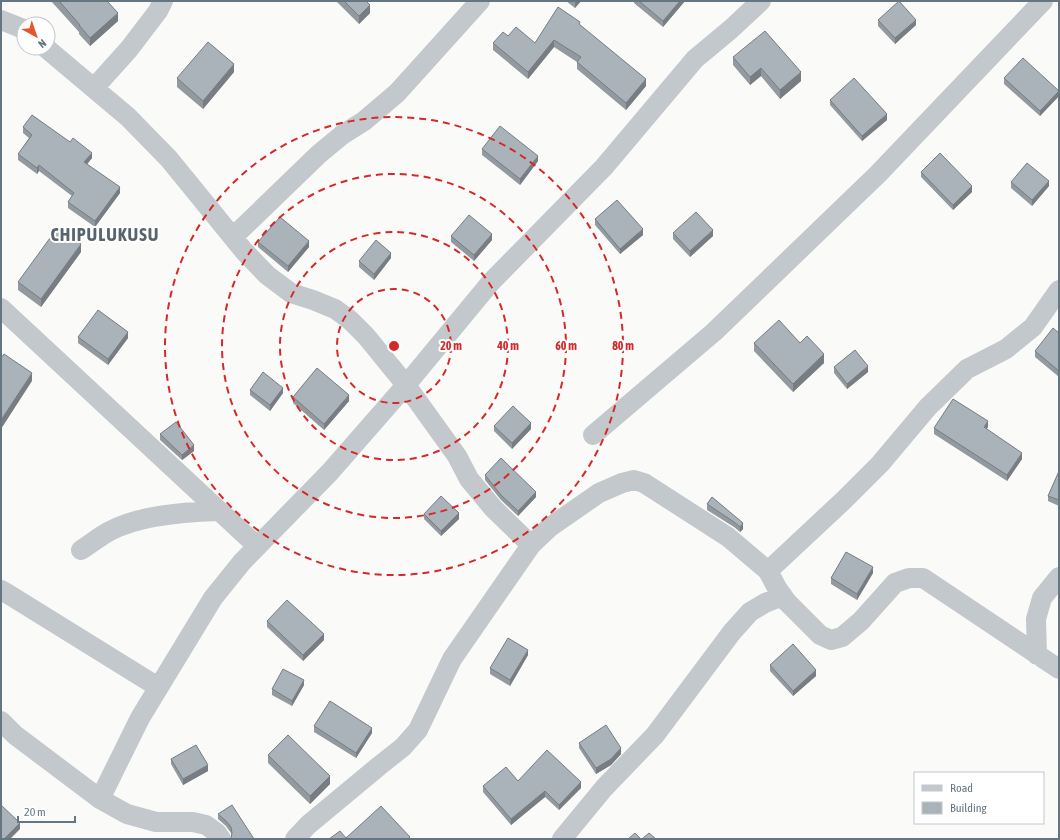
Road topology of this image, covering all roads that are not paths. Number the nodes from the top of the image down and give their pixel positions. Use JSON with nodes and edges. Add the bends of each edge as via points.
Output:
{"nodes":[{"id":1,"x":163,"y":1,"type":"edge"},
{"id":2,"x":480,"y":1,"type":"edge"},
{"id":3,"x":761,"y":1,"type":"edge"},
{"id":4,"x":1043,"y":1,"type":"edge"},
{"id":5,"x":1,"y":20,"type":"edge"},
{"id":6,"x":16,"y":26,"type":"edge"},
{"id":7,"x":56,"y":56,"type":"edge"},
{"id":8,"x":94,"y":88,"type":"junction"},
{"id":9,"x":234,"y":237,"type":"junction"},
{"id":10,"x":1059,"y":290,"type":"edge"},
{"id":11,"x":1,"y":308,"type":"edge"},
{"id":12,"x":406,"y":385,"type":"junction"},
{"id":13,"x":593,"y":435,"type":"dead end"},
{"id":14,"x":218,"y":511,"type":"junction"},
{"id":15,"x":531,"y":545,"type":"junction"},
{"id":16,"x":257,"y":546,"type":"junction"},
{"id":17,"x":81,"y":550,"type":"dead end"},
{"id":18,"x":768,"y":571,"type":"junction"},
{"id":19,"x":1059,"y":577,"type":"edge"},
{"id":20,"x":1,"y":590,"type":"edge"},
{"id":21,"x":783,"y":596,"type":"junction"},
{"id":22,"x":1037,"y":655,"type":"junction"},
{"id":23,"x":1059,"y":669,"type":"edge"},
{"id":24,"x":158,"y":687,"type":"junction"},
{"id":25,"x":1,"y":721,"type":"edge"},
{"id":26,"x":100,"y":799,"type":"junction"},
{"id":27,"x":221,"y":839,"type":"edge"},
{"id":28,"x":295,"y":839,"type":"edge"},
{"id":29,"x":562,"y":839,"type":"edge"}],
"edges":[{"from":1,"to":8,"type":"street","via":[[129,49]]},
{"from":2,"to":9,"type":"street","via":[[397,93],[319,154]]},
{"from":3,"to":12,"type":"street","via":[[695,59],[604,167],[491,282]]},
{"from":4,"to":13,"type":"street","via":[[878,174],[714,332]]},
{"from":5,"to":6,"type":"street"},
{"from":7,"to":8,"type":"street"},
{"from":8,"to":9,"type":"street","via":[[128,117],[169,159]]},
{"from":9,"to":12,"type":"street","via":[[267,275],[291,293],[334,309],[350,320]]},
{"from":10,"to":18,"type":"street","via":[[1033,327],[1006,349],[967,370],[928,407],[880,464]]},
{"from":11,"to":14,"type":"street"},
{"from":12,"to":15,"type":"street","via":[[457,456],[470,479],[494,508]]},
{"from":12,"to":16,"type":"street","via":[[330,472]]},
{"from":14,"to":16,"type":"street"},
{"from":14,"to":17,"type":"street","via":[[182,512],[136,521],[110,531]]},
{"from":15,"to":18,"type":"street","via":[[550,527],[600,493],[634,480],[644,482],[728,537]]},
{"from":15,"to":28,"type":"street","via":[[452,659],[418,730],[403,747],[308,825]]},
{"from":16,"to":24,"type":"street","via":[[213,598]]},
{"from":18,"to":21,"type":"street"},
{"from":19,"to":22,"type":"street","via":[[1042,598],[1036,619]]},
{"from":20,"to":24,"type":"street"},
{"from":21,"to":22,"type":"street","via":[[820,635],[831,640],[842,637],[861,621],[895,583],[909,578],[923,578]]},
{"from":21,"to":29,"type":"street","via":[[750,612],[732,632],[655,735],[604,788]]},
{"from":22,"to":23,"type":"street"},
{"from":24,"to":26,"type":"street"},
{"from":25,"to":26,"type":"street","via":[[15,735]]},
{"from":26,"to":27,"type":"street","via":[[127,814],[156,822],[193,822],[206,825]]}]}
